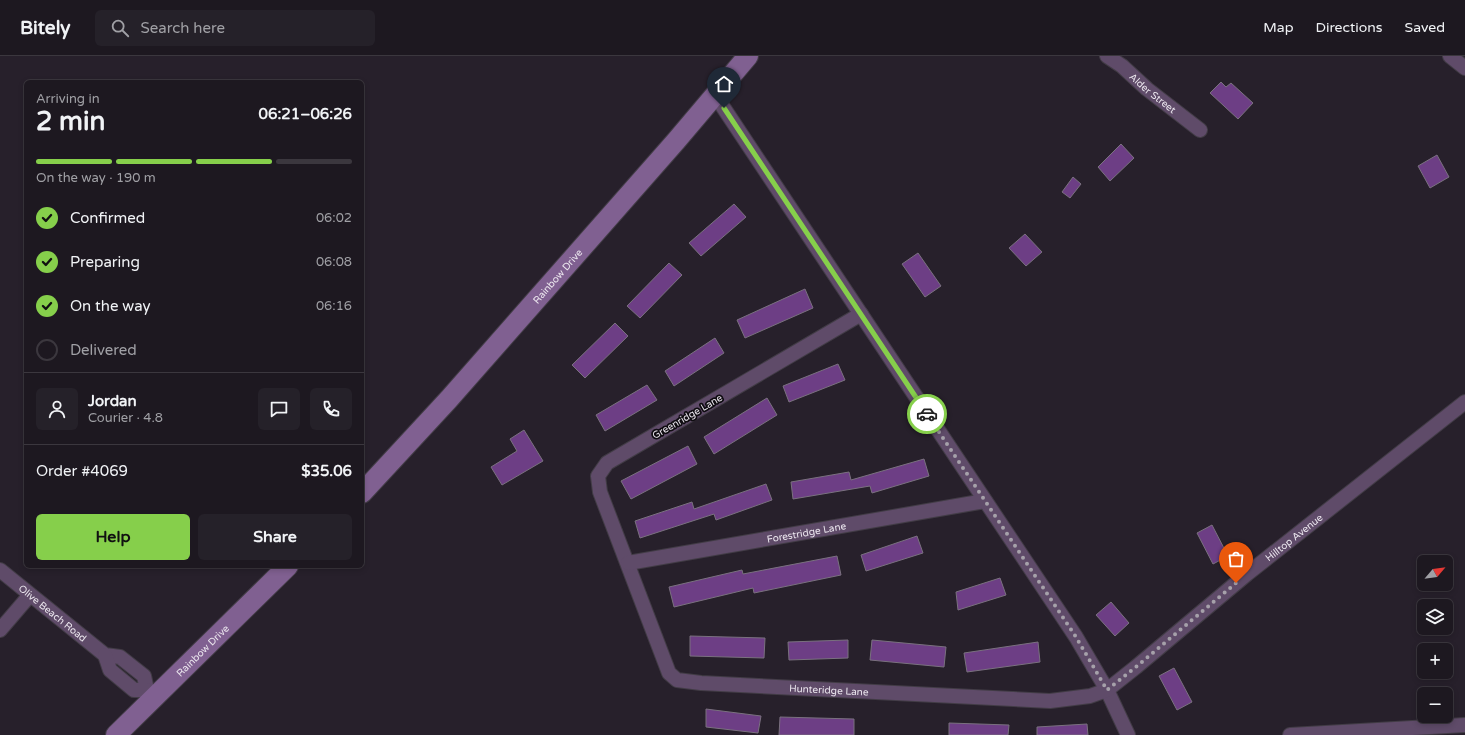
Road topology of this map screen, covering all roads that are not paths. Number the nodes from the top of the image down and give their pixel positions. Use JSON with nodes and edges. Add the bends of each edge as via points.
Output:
{"nodes":[{"id":1,"x":748,"y":56,"type":"edge"},
{"id":2,"x":1107,"y":56,"type":"edge"},
{"id":3,"x":1450,"y":56,"type":"edge"},
{"id":4,"x":1465,"y":68,"type":"edge"},
{"id":5,"x":715,"y":95,"type":"junction"},
{"id":6,"x":1200,"y":130,"type":"dead end"},
{"id":7,"x":860,"y":314,"type":"junction"},
{"id":8,"x":1465,"y":402,"type":"edge"},
{"id":9,"x":364,"y":491,"type":"edge"},
{"id":10,"x":985,"y":501,"type":"junction"},
{"id":11,"x":628,"y":563,"type":"junction"},
{"id":12,"x":286,"y":568,"type":"edge"},
{"id":13,"x":0,"y":570,"type":"edge"},
{"id":14,"x":30,"y":595,"type":"junction"},
{"id":15,"x":0,"y":630,"type":"edge"},
{"id":16,"x":1107,"y":690,"type":"junction"},
{"id":17,"x":151,"y":694,"type":"junction"},
{"id":18,"x":1465,"y":725,"type":"edge"},
{"id":19,"x":116,"y":735,"type":"edge"},
{"id":20,"x":1128,"y":735,"type":"edge"},
{"id":21,"x":1290,"y":735,"type":"edge"}],
"edges":[{"from":1,"to":5,"type":"street","name":"Rainbow Drive"},
{"from":2,"to":6,"type":"street","name":"Alder Street"},
{"from":3,"to":4,"type":"street"},
{"from":5,"to":7,"type":"street"},
{"from":5,"to":9,"type":"street","name":"Rainbow Drive","via":[[454,394]]},
{"from":7,"to":10,"type":"street"},
{"from":7,"to":11,"type":"street","name":"Greenridge Lane","via":[[607,463],[598,476],[600,492]]},
{"from":8,"to":16,"type":"street","name":"Hilltop Avenue","via":[[1246,574]]},
{"from":10,"to":11,"type":"street","name":"Forestridge Lane"},
{"from":10,"to":16,"type":"street","via":[[1076,637]]},
{"from":11,"to":16,"type":"street","name":"Hunteridge Lane","via":[[669,673],[676,680],[1050,701],[1090,696]]},
{"from":12,"to":17,"type":"street","name":"Rainbow Drive"},
{"from":13,"to":14,"type":"street","name":"Olive Beach Road"},
{"from":14,"to":15,"type":"street"},
{"from":14,"to":17,"type":"street","name":"Olive Beach Road","via":[[105,655],[110,670],[134,690]]},
{"from":16,"to":20,"type":"street"},
{"from":17,"to":19,"type":"street","name":"Rainbow Drive"},
{"from":18,"to":21,"type":"street"}]}
